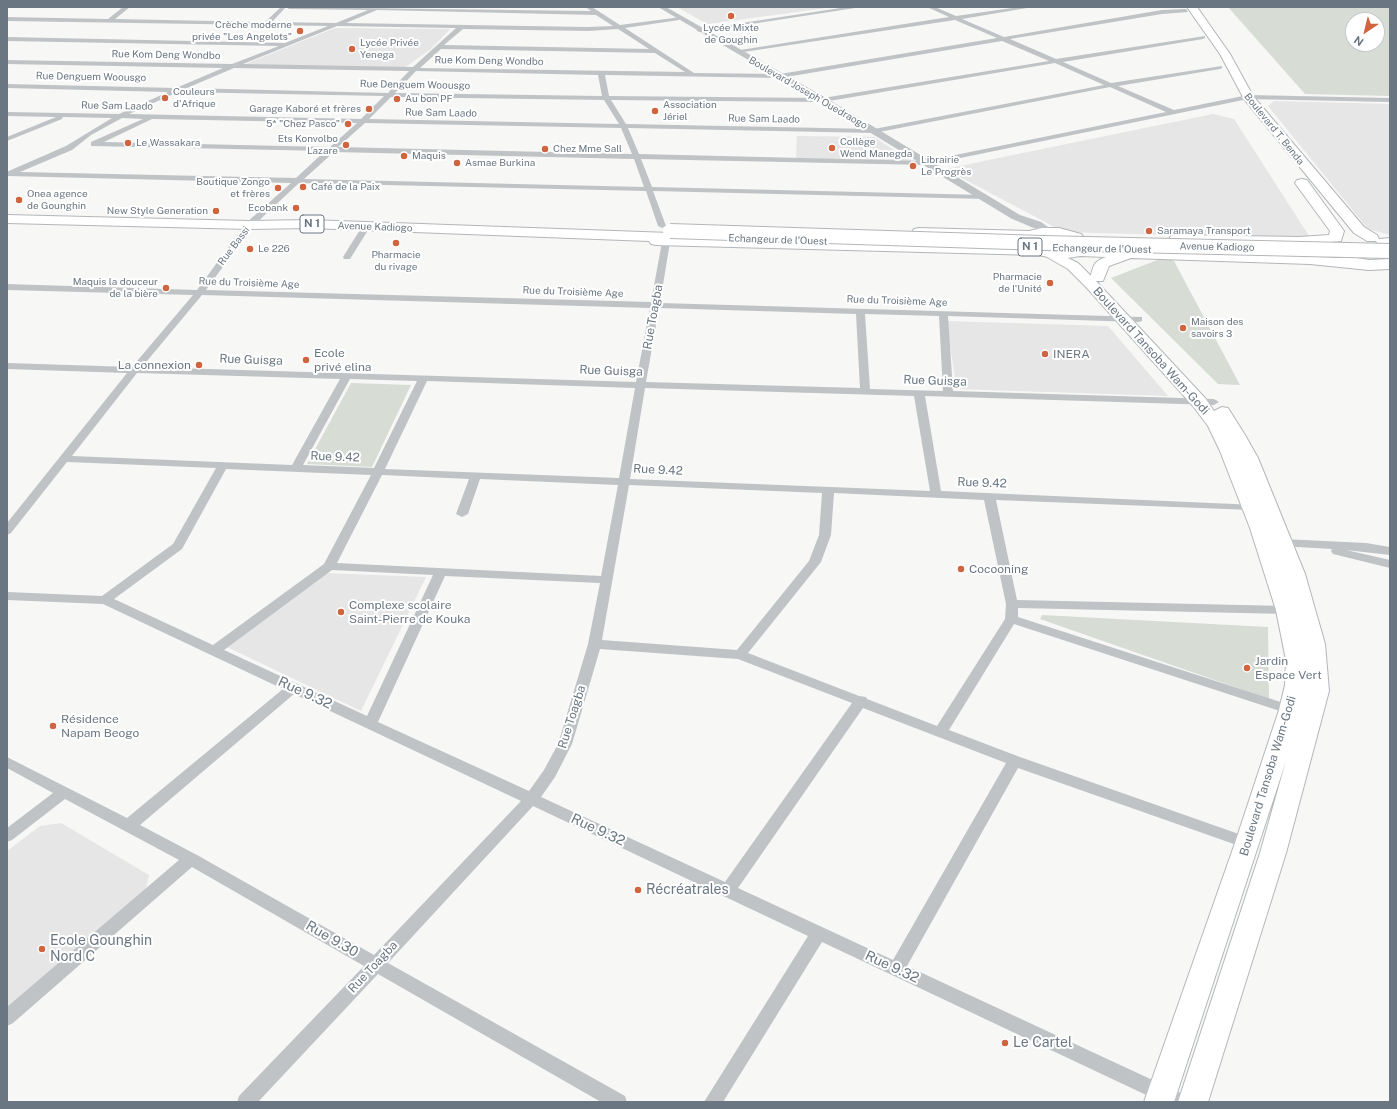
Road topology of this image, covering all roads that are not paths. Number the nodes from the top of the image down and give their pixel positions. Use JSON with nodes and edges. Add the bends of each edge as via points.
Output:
{"nodes":[{"id":1,"x":127,"y":7,"type":"edge"},
{"id":2,"x":284,"y":7,"type":"edge"},
{"id":3,"x":289,"y":7,"type":"edge"},
{"id":4,"x":588,"y":7,"type":"edge"},
{"id":5,"x":661,"y":7,"type":"edge"},
{"id":6,"x":859,"y":7,"type":"edge"},
{"id":7,"x":930,"y":7,"type":"edge"},
{"id":8,"x":1030,"y":7,"type":"edge"},
{"id":9,"x":378,"y":8,"type":"edge"},
{"id":10,"x":1187,"y":8,"type":"edge"},
{"id":11,"x":466,"y":10,"type":"junction"},
{"id":12,"x":597,"y":13,"type":"junction"},
{"id":13,"x":461,"y":16,"type":"dead end"},
{"id":14,"x":7,"y":18,"type":"edge"},
{"id":15,"x":679,"y":18,"type":"junction"},
{"id":16,"x":957,"y":18,"type":"junction"},
{"id":17,"x":110,"y":20,"type":"junction"},
{"id":18,"x":267,"y":23,"type":"junction"},
{"id":19,"x":459,"y":24,"type":"junction"},
{"id":20,"x":336,"y":25,"type":"junction"},
{"id":21,"x":618,"y":26,"type":"junction"},
{"id":22,"x":700,"y":30,"type":"junction"},
{"id":23,"x":1203,"y":37,"type":"junction"},
{"id":24,"x":7,"y":39,"type":"edge"},
{"id":25,"x":1004,"y":39,"type":"junction"},
{"id":26,"x":287,"y":44,"type":"junction"},
{"id":27,"x":438,"y":46,"type":"junction"},
{"id":28,"x":658,"y":51,"type":"junction"},
{"id":29,"x":737,"y":51,"type":"junction"},
{"id":30,"x":1058,"y":61,"type":"junction"},
{"id":31,"x":7,"y":62,"type":"edge"},
{"id":32,"x":233,"y":66,"type":"junction"},
{"id":33,"x":1220,"y":68,"type":"junction"},
{"id":34,"x":414,"y":70,"type":"junction"},
{"id":35,"x":601,"y":73,"type":"junction"},
{"id":36,"x":693,"y":75,"type":"junction"},
{"id":37,"x":780,"y":76,"type":"junction"},
{"id":38,"x":1112,"y":85,"type":"junction"},
{"id":39,"x":7,"y":86,"type":"edge"},
{"id":40,"x":180,"y":89,"type":"junction"},
{"id":41,"x":389,"y":95,"type":"junction"},
{"id":42,"x":606,"y":98,"type":"junction"},
{"id":43,"x":1244,"y":98,"type":"junction"},
{"id":44,"x":823,"y":100,"type":"junction"},
{"id":45,"x":1390,"y":100,"type":"edge"},
{"id":46,"x":1175,"y":113,"type":"junction"},
{"id":47,"x":7,"y":114,"type":"edge"},
{"id":48,"x":120,"y":115,"type":"junction"},
{"id":49,"x":65,"y":116,"type":"junction"},
{"id":50,"x":154,"y":117,"type":"junction"},
{"id":51,"x":363,"y":121,"type":"junction"},
{"id":52,"x":624,"y":127,"type":"junction"},
{"id":53,"x":874,"y":131,"type":"junction"},
{"id":54,"x":7,"y":139,"type":"edge"},
{"id":55,"x":94,"y":144,"type":"junction"},
{"id":56,"x":69,"y":148,"type":"junction"},
{"id":57,"x":331,"y":151,"type":"junction"},
{"id":58,"x":637,"y":158,"type":"junction"},
{"id":59,"x":926,"y":163,"type":"junction"},
{"id":60,"x":8,"y":175,"type":"edge"},
{"id":61,"x":298,"y":181,"type":"junction"},
{"id":62,"x":649,"y":189,"type":"junction"},
{"id":63,"x":985,"y":197,"type":"junction"},
{"id":64,"x":7,"y":213,"type":"edge"},
{"id":65,"x":7,"y":219,"type":"edge"},
{"id":66,"x":1018,"y":219,"type":"junction"},
{"id":67,"x":252,"y":223,"type":"junction"},
{"id":68,"x":366,"y":227,"type":"junction"},
{"id":69,"x":616,"y":233,"type":"junction"},
{"id":70,"x":667,"y":234,"type":"junction"},
{"id":71,"x":999,"y":234,"type":"junction"},
{"id":72,"x":1334,"y":239,"type":"junction"},
{"id":73,"x":1042,"y":241,"type":"junction"},
{"id":74,"x":1385,"y":243,"type":"edge"},
{"id":75,"x":1076,"y":247,"type":"junction"},
{"id":76,"x":1146,"y":254,"type":"junction"},
{"id":77,"x":1390,"y":256,"type":"edge"},
{"id":78,"x":348,"y":257,"type":"dead end"},
{"id":79,"x":1360,"y":264,"type":"junction"},
{"id":80,"x":1390,"y":264,"type":"edge"},
{"id":81,"x":1098,"y":278,"type":"junction"},
{"id":82,"x":7,"y":287,"type":"edge"},
{"id":83,"x":199,"y":293,"type":"junction"},
{"id":84,"x":655,"y":306,"type":"junction"},
{"id":85,"x":860,"y":311,"type":"junction"},
{"id":86,"x":943,"y":314,"type":"junction"},
{"id":87,"x":1130,"y":319,"type":"junction"},
{"id":88,"x":7,"y":366,"type":"edge"},
{"id":89,"x":134,"y":370,"type":"junction"},
{"id":90,"x":347,"y":376,"type":"junction"},
{"id":91,"x":423,"y":378,"type":"junction"},
{"id":92,"x":641,"y":385,"type":"junction"},
{"id":93,"x":865,"y":392,"type":"junction"},
{"id":94,"x":919,"y":393,"type":"junction"},
{"id":95,"x":948,"y":394,"type":"junction"},
{"id":96,"x":1207,"y":402,"type":"junction"},
{"id":97,"x":64,"y":459,"type":"junction"},
{"id":98,"x":223,"y":465,"type":"junction"},
{"id":99,"x":296,"y":468,"type":"junction"},
{"id":100,"x":378,"y":472,"type":"junction"},
{"id":101,"x":476,"y":475,"type":"junction"},
{"id":102,"x":624,"y":481,"type":"junction"},
{"id":103,"x":828,"y":491,"type":"junction"},
{"id":104,"x":936,"y":494,"type":"junction"},
{"id":105,"x":989,"y":496,"type":"junction"},
{"id":106,"x":1252,"y":507,"type":"junction"},
{"id":107,"x":462,"y":514,"type":"dead end"},
{"id":108,"x":7,"y":530,"type":"edge"},
{"id":109,"x":1283,"y":543,"type":"junction"},
{"id":110,"x":1310,"y":544,"type":"junction"},
{"id":111,"x":1390,"y":551,"type":"edge"},
{"id":112,"x":1390,"y":564,"type":"edge"},
{"id":113,"x":328,"y":566,"type":"junction"},
{"id":114,"x":440,"y":572,"type":"junction"},
{"id":115,"x":606,"y":580,"type":"junction"},
{"id":116,"x":7,"y":596,"type":"edge"},
{"id":117,"x":105,"y":600,"type":"junction"},
{"id":118,"x":1012,"y":604,"type":"junction"},
{"id":119,"x":1286,"y":610,"type":"junction"},
{"id":120,"x":1011,"y":619,"type":"junction"},
{"id":121,"x":595,"y":644,"type":"junction"},
{"id":122,"x":214,"y":651,"type":"junction"},
{"id":123,"x":740,"y":655,"type":"junction"},
{"id":124,"x":294,"y":688,"type":"junction"},
{"id":125,"x":860,"y":700,"type":"junction"},
{"id":126,"x":1291,"y":710,"type":"junction"},
{"id":127,"x":370,"y":724,"type":"junction"},
{"id":128,"x":941,"y":731,"type":"junction"},
{"id":129,"x":1015,"y":761,"type":"junction"},
{"id":130,"x":7,"y":762,"type":"edge"},
{"id":131,"x":64,"y":792,"type":"junction"},
{"id":132,"x":531,"y":799,"type":"junction"},
{"id":133,"x":128,"y":826,"type":"junction"},
{"id":134,"x":7,"y":836,"type":"edge"},
{"id":135,"x":1248,"y":843,"type":"junction"},
{"id":136,"x":191,"y":859,"type":"junction"},
{"id":137,"x":728,"y":891,"type":"junction"},
{"id":138,"x":818,"y":934,"type":"junction"},
{"id":139,"x":376,"y":964,"type":"junction"},
{"id":140,"x":896,"y":970,"type":"junction"},
{"id":141,"x":7,"y":1018,"type":"edge"},
{"id":142,"x":1167,"y":1099,"type":"edge"},
{"id":143,"x":246,"y":1102,"type":"edge"},
{"id":144,"x":618,"y":1102,"type":"edge"},
{"id":145,"x":713,"y":1102,"type":"edge"},
{"id":146,"x":1192,"y":1102,"type":"edge"}],
"edges":[{"from":1,"to":17,"type":"street"},
{"from":2,"to":18,"type":"street"},
{"from":3,"to":9,"type":"street"},
{"from":4,"to":12,"type":"street"},
{"from":5,"to":15,"type":"street","name":"Boulevard Joseph Ouedraogo"},
{"from":6,"to":22,"type":"street"},
{"from":7,"to":16,"type":"street"},
{"from":8,"to":16,"type":"street"},
{"from":9,"to":11,"type":"street"},
{"from":9,"to":20,"type":"street"},
{"from":10,"to":23,"type":"highway","name":"Boulevard T. Benda"},
{"from":10,"to":25,"type":"street","name":"Rue Kom Deng Wondbo"},
{"from":10,"to":43,"type":"highway","name":"Boulevard T. Benda","via":[[1225,54]]},
{"from":11,"to":12,"type":"street"},
{"from":11,"to":13,"type":"street"},
{"from":12,"to":21,"type":"street"},
{"from":14,"to":17,"type":"street"},
{"from":15,"to":21,"type":"street"},
{"from":15,"to":22,"type":"street","name":"Boulevard Joseph Ouedraogo"},
{"from":16,"to":25,"type":"street"},
{"from":16,"to":29,"type":"street"},
{"from":17,"to":18,"type":"street"},
{"from":18,"to":20,"type":"street"},
{"from":19,"to":20,"type":"street","via":[[452,27]]},
{"from":19,"to":21,"type":"street","via":[[588,29]]},
{"from":19,"to":27,"type":"street","name":"Rue Bassi"},
{"from":20,"to":26,"type":"street"},
{"from":21,"to":28,"type":"street"},
{"from":22,"to":29,"type":"street","name":"Boulevard Joseph Ouedraogo"},
{"from":23,"to":30,"type":"street","name":"Rue Denguem Woousgo"},
{"from":23,"to":33,"type":"highway","name":"Boulevard T. Benda"},
{"from":24,"to":26,"type":"street"},
{"from":25,"to":30,"type":"street"},
{"from":25,"to":37,"type":"street","name":"Rue Kom Deng Wondbo"},
{"from":26,"to":32,"type":"street"},
{"from":27,"to":28,"type":"street"},
{"from":27,"to":34,"type":"street","name":"Rue Bassi"},
{"from":28,"to":36,"type":"street"},
{"from":29,"to":37,"type":"street","name":"Boulevard Joseph Ouedraogo"},
{"from":30,"to":38,"type":"street"},
{"from":30,"to":44,"type":"street","name":"Rue Denguem Woousgo"},
{"from":31,"to":32,"type":"street","name":"Rue Kom Deng Wondbo"},
{"from":32,"to":34,"type":"street","name":"Rue Kom Deng Wondbo"},
{"from":32,"to":40,"type":"street"},
{"from":33,"to":38,"type":"street","name":"Rue Sam Laado"},
{"from":33,"to":43,"type":"highway","name":"Boulevard T. Benda"},
{"from":34,"to":35,"type":"street","name":"Rue Kom Deng Wondbo"},
{"from":34,"to":41,"type":"street","name":"Rue Bassi"},
{"from":35,"to":36,"type":"street","name":"Rue Kom Deng Wondbo"},
{"from":35,"to":42,"type":"street"},
{"from":36,"to":37,"type":"street","name":"Rue Kom Deng Wondbo"},
{"from":37,"to":44,"type":"street","name":"Boulevard Joseph Ouedraogo"},
{"from":38,"to":46,"type":"street"},
{"from":38,"to":53,"type":"street","name":"Rue Sam Laado"},
{"from":39,"to":40,"type":"street","name":"Rue Denguem Woousgo"},
{"from":40,"to":41,"type":"street","name":"Rue Denguem Woousgo"},
{"from":40,"to":48,"type":"street"},
{"from":41,"to":42,"type":"street","name":"Rue Denguem Woousgo"},
{"from":41,"to":51,"type":"street","name":"Rue Bassi"},
{"from":42,"to":44,"type":"street","name":"Rue Denguem Woousgo"},
{"from":42,"to":52,"type":"street"},
{"from":43,"to":45,"type":"street"},
{"from":43,"to":46,"type":"street"},
{"from":43,"to":72,"type":"highway","name":"Boulevard T. Benda","via":[[1337,231]]},
{"from":43,"to":74,"type":"highway","name":"Boulevard T. Benda","via":[[1359,230]]},
{"from":44,"to":53,"type":"street","name":"Boulevard Joseph Ouedraogo"},
{"from":46,"to":59,"type":"street"},
{"from":47,"to":49,"type":"street","name":"Rue Sam Laado"},
{"from":48,"to":49,"type":"street","name":"Rue Sam Laado"},
{"from":48,"to":50,"type":"street","name":"Rue Sam Laado"},
{"from":48,"to":56,"type":"street"},
{"from":49,"to":54,"type":"street"},
{"from":50,"to":51,"type":"street","name":"Rue Sam Laado"},
{"from":50,"to":55,"type":"street"},
{"from":51,"to":52,"type":"street","name":"Rue Sam Laado"},
{"from":51,"to":57,"type":"street","name":"Rue Bassi"},
{"from":52,"to":53,"type":"street","name":"Rue Sam Laado"},
{"from":52,"to":58,"type":"street"},
{"from":53,"to":59,"type":"street","name":"Boulevard Joseph Ouedraogo"},
{"from":55,"to":56,"type":"street"},
{"from":55,"to":57,"type":"street"},
{"from":56,"to":60,"type":"street"},
{"from":57,"to":58,"type":"street"},
{"from":57,"to":61,"type":"street","name":"Rue Bassi"},
{"from":58,"to":59,"type":"street"},
{"from":58,"to":62,"type":"street"},
{"from":59,"to":63,"type":"street","name":"Boulevard Joseph Ouedraogo"},
{"from":60,"to":61,"type":"street"},
{"from":61,"to":62,"type":"street"},
{"from":61,"to":67,"type":"street","name":"Rue Bassi"},
{"from":62,"to":63,"type":"street"},
{"from":62,"to":70,"type":"street"},
{"from":63,"to":66,"type":"street","name":"Boulevard Joseph Ouedraogo"},
{"from":64,"to":67,"type":"highway","name":"Avenue Kadiogo","number":"N 1"},
{"from":65,"to":67,"type":"highway","name":"Avenue Kadiogo","number":"N 1"},
{"from":66,"to":71,"type":"highway","via":[[1018,226]]},
{"from":66,"to":73,"type":"street","name":"Boulevard Joseph Ouedraogo"},
{"from":67,"to":68,"type":"highway","name":"Avenue Kadiogo","number":"N 1"},
{"from":67,"to":69,"type":"highway","name":"Avenue Kadiogo","number":"N 1"},
{"from":67,"to":83,"type":"street","name":"Rue Bassi"},
{"from":68,"to":69,"type":"highway","name":"Avenue Kadiogo","number":"N 1"},
{"from":68,"to":78,"type":"street"},
{"from":69,"to":70,"type":"highway","number":"N 1","via":[[636,240]]},
{"from":70,"to":71,"type":"highway","number":"N 1"},
{"from":70,"to":73,"type":"highway","number":"N 1"},
{"from":70,"to":77,"type":"highway","name":"Echangeur de l'Ouest","number":"N 1"},
{"from":70,"to":84,"type":"street","name":"Rue Toagba"},
{"from":71,"to":73,"type":"highway","number":"N 1"},
{"from":72,"to":74,"type":"highway","number":"N 1","via":[[1356,236]]},
{"from":72,"to":75,"type":"highway","number":"N 1"},
{"from":72,"to":79,"type":"highway","number":"N 1","via":[[1327,245],[1331,252]]},
{"from":73,"to":74,"type":"highway","name":"Avenue Kadiogo","number":"N 1","bridge":true},
{"from":73,"to":75,"type":"highway","number":"N 1"},
{"from":73,"to":75,"type":"highway","number":"N 1","via":[[1064,233]]},
{"from":73,"to":87,"type":"main road","name":"Boulevard Tansoba Wam-Godi"},
{"from":75,"to":76,"type":"highway","number":"N 1"},
{"from":75,"to":81,"type":"main road"},
{"from":76,"to":79,"type":"highway","number":"N 1"},
{"from":76,"to":81,"type":"highway","via":[[1109,260],[1102,264]]},
{"from":79,"to":80,"type":"highway","number":"N 1"},
{"from":81,"to":87,"type":"main road"},
{"from":82,"to":83,"type":"street","name":"Rue du Troisième Age"},
{"from":83,"to":84,"type":"street","name":"Rue du Troisième Age"},
{"from":83,"to":89,"type":"street","name":"Rue Bassi"},
{"from":84,"to":85,"type":"street","name":"Rue du Troisième Age"},
{"from":84,"to":92,"type":"street","name":"Rue Toagba"},
{"from":85,"to":86,"type":"street","name":"Rue du Troisième Age"},
{"from":85,"to":93,"type":"street"},
{"from":86,"to":87,"type":"street","name":"Rue du Troisième Age"},
{"from":86,"to":95,"type":"street"},
{"from":87,"to":96,"type":"main road","name":"Boulevard Tansoba Wam-Godi"},
{"from":88,"to":89,"type":"street","name":"Rue Guisga"},
{"from":89,"to":90,"type":"street","name":"Rue Guisga"},
{"from":89,"to":97,"type":"street","name":"Rue Bassi"},
{"from":90,"to":91,"type":"street","name":"Rue Guisga"},
{"from":90,"to":99,"type":"street"},
{"from":91,"to":92,"type":"street","name":"Rue Guisga"},
{"from":91,"to":100,"type":"street"},
{"from":92,"to":93,"type":"street","name":"Rue Guisga"},
{"from":92,"to":102,"type":"street","name":"Rue Toagba"},
{"from":93,"to":94,"type":"street","name":"Rue Guisga"},
{"from":94,"to":95,"type":"street","name":"Rue Guisga"},
{"from":94,"to":104,"type":"street"},
{"from":95,"to":96,"type":"street","name":"Rue Guisga"},
{"from":96,"to":106,"type":"main road","name":"Boulevard Tansoba Wam-Godi"},
{"from":96,"to":109,"type":"main road","name":"Boulevard Tansoba Wam-Godi","via":[[1233,427],[1247,453]]},
{"from":97,"to":98,"type":"street","name":"Rue 9.42"},
{"from":97,"to":108,"type":"street","name":"Rue Bassi"},
{"from":98,"to":99,"type":"street","name":"Rue 9.42"},
{"from":98,"to":117,"type":"street","via":[[178,546]]},
{"from":99,"to":100,"type":"street","name":"Rue 9.42"},
{"from":100,"to":101,"type":"street","name":"Rue 9.42"},
{"from":100,"to":113,"type":"street"},
{"from":101,"to":102,"type":"street","name":"Rue 9.42"},
{"from":101,"to":107,"type":"street"},
{"from":102,"to":103,"type":"street","name":"Rue 9.42"},
{"from":102,"to":115,"type":"street","name":"Rue Toagba"},
{"from":103,"to":104,"type":"street","name":"Rue 9.42"},
{"from":103,"to":123,"type":"street","via":[[828,531],[815,562]]},
{"from":104,"to":105,"type":"street","name":"Rue 9.42"},
{"from":105,"to":106,"type":"street","name":"Rue 9.42"},
{"from":105,"to":118,"type":"street"},
{"from":106,"to":119,"type":"main road","name":"Boulevard Tansoba Wam-Godi"},
{"from":109,"to":110,"type":"street"},
{"from":109,"to":146,"type":"main road","name":"Boulevard Tansoba Wam-Godi","via":[[1310,625],[1319,665],[1318,691],[1273,853]]},
{"from":110,"to":111,"type":"street"},
{"from":110,"to":112,"type":"street"},
{"from":113,"to":114,"type":"street"},
{"from":113,"to":122,"type":"street"},
{"from":114,"to":115,"type":"street"},
{"from":114,"to":127,"type":"street"},
{"from":115,"to":121,"type":"street","name":"Rue Toagba"},
{"from":116,"to":117,"type":"street","name":"Rue 9.32"},
{"from":117,"to":122,"type":"street","name":"Rue 9.32"},
{"from":118,"to":119,"type":"street"},
{"from":118,"to":120,"type":"street"},
{"from":119,"to":126,"type":"main road","name":"Boulevard Tansoba Wam-Godi","via":[[1297,660]]},
{"from":120,"to":126,"type":"street"},
{"from":120,"to":128,"type":"street"},
{"from":121,"to":123,"type":"street"},
{"from":121,"to":132,"type":"street","name":"Rue Toagba","via":[[565,744],[550,773]]},
{"from":122,"to":124,"type":"street","name":"Rue 9.32"},
{"from":123,"to":125,"type":"street"},
{"from":124,"to":127,"type":"street","name":"Rue 9.32"},
{"from":124,"to":133,"type":"street"},
{"from":125,"to":128,"type":"street"},
{"from":125,"to":137,"type":"street"},
{"from":126,"to":135,"type":"main road","name":"Boulevard Tansoba Wam-Godi"},
{"from":127,"to":132,"type":"street","name":"Rue 9.32"},
{"from":128,"to":129,"type":"street"},
{"from":129,"to":135,"type":"street"},
{"from":129,"to":140,"type":"street"},
{"from":130,"to":131,"type":"street"},
{"from":131,"to":133,"type":"street","name":"Rue 9.30"},
{"from":131,"to":134,"type":"street"},
{"from":132,"to":137,"type":"street","name":"Rue 9.32"},
{"from":132,"to":139,"type":"street","name":"Rue Toagba"},
{"from":133,"to":136,"type":"street","name":"Rue 9.30"},
{"from":135,"to":142,"type":"main road","name":"Boulevard Tansoba Wam-Godi"},
{"from":136,"to":139,"type":"street","name":"Rue 9.30"},
{"from":136,"to":141,"type":"street"},
{"from":137,"to":138,"type":"street","name":"Rue 9.32"},
{"from":138,"to":140,"type":"street","name":"Rue 9.32"},
{"from":138,"to":145,"type":"street"},
{"from":139,"to":143,"type":"street","name":"Rue Toagba"},
{"from":139,"to":144,"type":"street","name":"Rue 9.30"},
{"from":140,"to":142,"type":"street","name":"Rue 9.32"}]}
